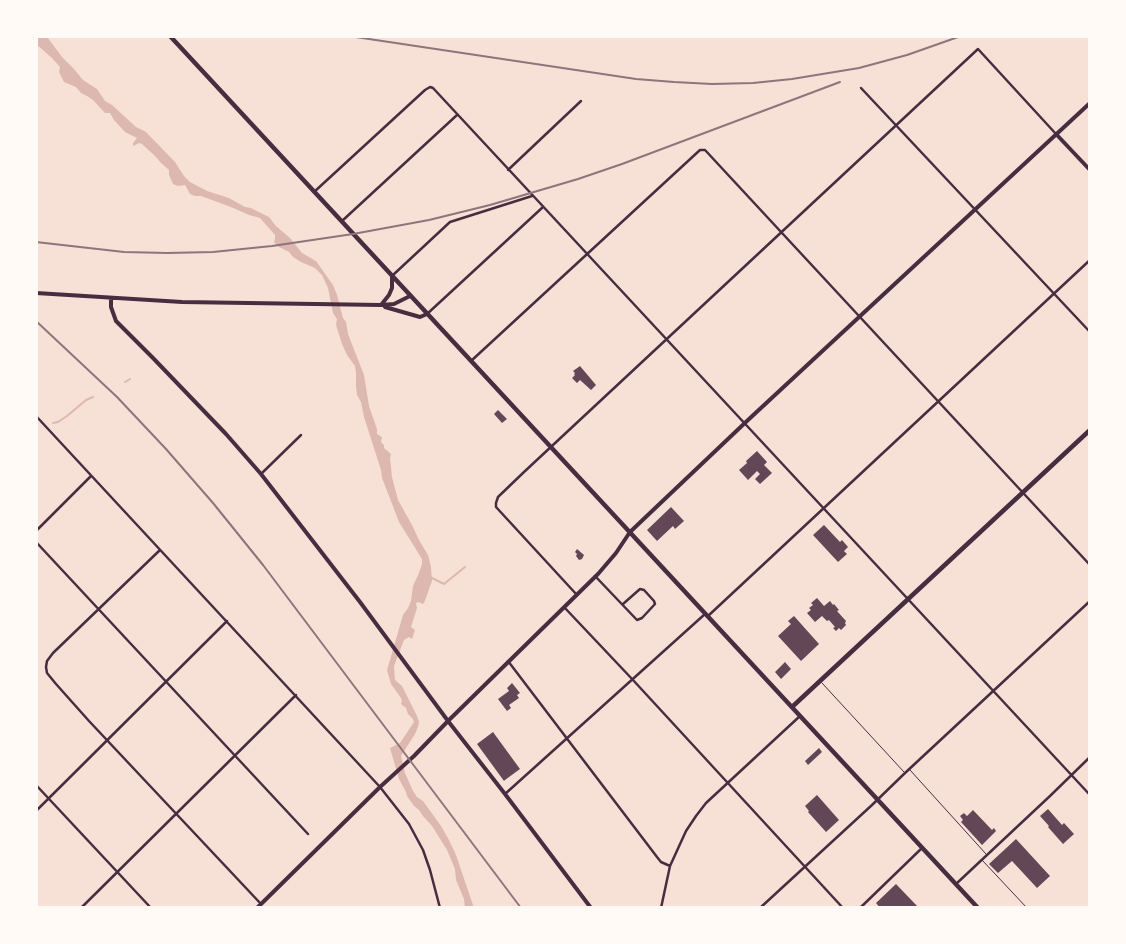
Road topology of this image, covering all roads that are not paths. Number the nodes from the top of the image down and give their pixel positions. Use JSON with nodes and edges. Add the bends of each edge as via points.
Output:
{"nodes":[{"id":1,"x":170,"y":36,"type":"edge"},
{"id":2,"x":861,"y":88,"type":"dead end"},
{"id":3,"x":581,"y":101,"type":"dead end"},
{"id":4,"x":1090,"y":103,"type":"edge"},
{"id":5,"x":457,"y":115,"type":"junction"},
{"id":6,"x":896,"y":125,"type":"junction"},
{"id":7,"x":1056,"y":134,"type":"junction"},
{"id":8,"x":508,"y":170,"type":"junction"},
{"id":9,"x":1090,"y":170,"type":"edge"},
{"id":10,"x":314,"y":192,"type":"junction"},
{"id":11,"x":532,"y":196,"type":"junction"},
{"id":12,"x":543,"y":207,"type":"junction"},
{"id":13,"x":975,"y":209,"type":"junction"},
{"id":14,"x":342,"y":222,"type":"junction"},
{"id":15,"x":782,"y":232,"type":"junction"},
{"id":16,"x":587,"y":254,"type":"junction"},
{"id":17,"x":1090,"y":260,"type":"edge"},
{"id":18,"x":392,"y":276,"type":"junction"},
{"id":19,"x":36,"y":293,"type":"edge"},
{"id":20,"x":1054,"y":293,"type":"junction"},
{"id":21,"x":410,"y":296,"type":"junction"},
{"id":22,"x":111,"y":298,"type":"junction"},
{"id":23,"x":381,"y":305,"type":"junction"},
{"id":24,"x":428,"y":314,"type":"junction"},
{"id":25,"x":860,"y":316,"type":"junction"},
{"id":26,"x":1090,"y":332,"type":"edge"},
{"id":27,"x":666,"y":339,"type":"junction"},
{"id":28,"x":471,"y":361,"type":"junction"},
{"id":29,"x":938,"y":401,"type":"junction"},
{"id":30,"x":36,"y":416,"type":"edge"},
{"id":31,"x":744,"y":423,"type":"junction"},
{"id":32,"x":1090,"y":430,"type":"edge"},
{"id":33,"x":301,"y":435,"type":"dead end"},
{"id":34,"x":551,"y":447,"type":"junction"},
{"id":35,"x":261,"y":474,"type":"junction"},
{"id":36,"x":91,"y":476,"type":"junction"},
{"id":37,"x":1023,"y":492,"type":"junction"},
{"id":38,"x":823,"y":508,"type":"junction"},
{"id":39,"x":36,"y":531,"type":"edge"},
{"id":40,"x":630,"y":532,"type":"junction"},
{"id":41,"x":36,"y":542,"type":"edge"},
{"id":42,"x":160,"y":550,"type":"junction"},
{"id":43,"x":1090,"y":565,"type":"edge"},
{"id":44,"x":595,"y":576,"type":"junction"},
{"id":45,"x":577,"y":595,"type":"junction"},
{"id":46,"x":908,"y":599,"type":"junction"},
{"id":47,"x":1090,"y":601,"type":"edge"},
{"id":48,"x":622,"y":604,"type":"junction"},
{"id":49,"x":564,"y":607,"type":"junction"},
{"id":50,"x":99,"y":609,"type":"junction"},
{"id":51,"x":706,"y":615,"type":"junction"},
{"id":52,"x":227,"y":622,"type":"junction"},
{"id":53,"x":508,"y":661,"type":"junction"},
{"id":54,"x":633,"y":680,"type":"junction"},
{"id":55,"x":820,"y":680,"type":"junction"},
{"id":56,"x":167,"y":682,"type":"junction"},
{"id":57,"x":992,"y":692,"type":"junction"},
{"id":58,"x":296,"y":695,"type":"junction"},
{"id":59,"x":792,"y":707,"type":"junction"},
{"id":60,"x":800,"y":716,"type":"junction"},
{"id":61,"x":448,"y":720,"type":"junction"},
{"id":62,"x":567,"y":739,"type":"junction"},
{"id":63,"x":108,"y":740,"type":"junction"},
{"id":64,"x":235,"y":755,"type":"junction"},
{"id":65,"x":1090,"y":757,"type":"edge"},
{"id":66,"x":909,"y":769,"type":"junction"},
{"id":67,"x":905,"y":773,"type":"junction"},
{"id":68,"x":1070,"y":776,"type":"junction"},
{"id":69,"x":728,"y":783,"type":"junction"},
{"id":70,"x":36,"y":785,"type":"edge"},
{"id":71,"x":380,"y":787,"type":"junction"},
{"id":72,"x":505,"y":794,"type":"junction"},
{"id":73,"x":1090,"y":795,"type":"edge"},
{"id":74,"x":49,"y":798,"type":"junction"},
{"id":75,"x":877,"y":800,"type":"junction"},
{"id":76,"x":36,"y":811,"type":"edge"},
{"id":77,"x":176,"y":813,"type":"junction"},
{"id":78,"x":308,"y":834,"type":"dead end"},
{"id":79,"x":922,"y":848,"type":"junction"},
{"id":80,"x":987,"y":855,"type":"junction"},
{"id":81,"x":982,"y":859,"type":"junction"},
{"id":82,"x":670,"y":866,"type":"junction"},
{"id":83,"x":804,"y":867,"type":"junction"},
{"id":84,"x":118,"y":872,"type":"junction"},
{"id":85,"x":956,"y":884,"type":"junction"},
{"id":86,"x":261,"y":904,"type":"junction"},
{"id":87,"x":81,"y":908,"type":"edge"},
{"id":88,"x":151,"y":908,"type":"edge"},
{"id":89,"x":257,"y":908,"type":"edge"},
{"id":90,"x":440,"y":908,"type":"edge"},
{"id":91,"x":591,"y":908,"type":"edge"},
{"id":92,"x":661,"y":908,"type":"edge"},
{"id":93,"x":760,"y":908,"type":"edge"},
{"id":94,"x":843,"y":908,"type":"edge"},
{"id":95,"x":860,"y":908,"type":"edge"},
{"id":96,"x":978,"y":908,"type":"edge"},
{"id":97,"x":1027,"y":908,"type":"edge"}],
"edges":[{"from":1,"to":10,"type":"main road"},
{"from":2,"to":6,"type":"street"},
{"from":3,"to":8,"type":"street"},
{"from":4,"to":7,"type":"main road"},
{"from":5,"to":8,"type":"street"},
{"from":5,"to":10,"type":"street","via":[[434,90],[430,87],[424,90]]},
{"from":5,"to":14,"type":"street"},
{"from":6,"to":7,"type":"street","via":[[978,50]]},
{"from":6,"to":13,"type":"street"},
{"from":6,"to":15,"type":"street"},
{"from":7,"to":9,"type":"main road"},
{"from":7,"to":13,"type":"main road"},
{"from":8,"to":11,"type":"street"},
{"from":10,"to":14,"type":"main road"},
{"from":11,"to":12,"type":"street"},
{"from":11,"to":18,"type":"street","via":[[450,222]]},
{"from":12,"to":16,"type":"street"},
{"from":12,"to":24,"type":"street"},
{"from":13,"to":20,"type":"street"},
{"from":13,"to":25,"type":"main road"},
{"from":14,"to":18,"type":"main road"},
{"from":15,"to":16,"type":"street","via":[[706,151],[700,150]]},
{"from":15,"to":25,"type":"street"},
{"from":15,"to":27,"type":"street"},
{"from":16,"to":27,"type":"street"},
{"from":16,"to":28,"type":"street"},
{"from":17,"to":20,"type":"street"},
{"from":18,"to":21,"type":"main road"},
{"from":18,"to":23,"type":"main road","via":[[392,288]]},
{"from":19,"to":22,"type":"main road"},
{"from":20,"to":26,"type":"street"},
{"from":20,"to":29,"type":"street"},
{"from":21,"to":23,"type":"main road","via":[[394,304]]},
{"from":21,"to":24,"type":"main road"},
{"from":22,"to":23,"type":"main road"},
{"from":22,"to":35,"type":"main road","via":[[116,321]]},
{"from":23,"to":24,"type":"main road","via":[[420,317]]},
{"from":24,"to":28,"type":"main road"},
{"from":25,"to":29,"type":"street"},
{"from":25,"to":31,"type":"main road"},
{"from":27,"to":31,"type":"street"},
{"from":27,"to":34,"type":"street"},
{"from":28,"to":34,"type":"main road"},
{"from":29,"to":37,"type":"street"},
{"from":29,"to":38,"type":"street"},
{"from":30,"to":36,"type":"street"},
{"from":31,"to":38,"type":"street"},
{"from":31,"to":40,"type":"main road"},
{"from":32,"to":37,"type":"main road"},
{"from":33,"to":35,"type":"street"},
{"from":34,"to":40,"type":"main road"},
{"from":34,"to":45,"type":"street","via":[[498,497],[496,505]]},
{"from":35,"to":61,"type":"main road"},
{"from":36,"to":39,"type":"street"},
{"from":36,"to":42,"type":"street"},
{"from":37,"to":43,"type":"street"},
{"from":37,"to":46,"type":"main road"},
{"from":38,"to":46,"type":"street"},
{"from":38,"to":51,"type":"street"},
{"from":40,"to":44,"type":"main road"},
{"from":40,"to":51,"type":"main road"},
{"from":41,"to":50,"type":"street"},
{"from":42,"to":50,"type":"street"},
{"from":42,"to":52,"type":"street"},
{"from":44,"to":45,"type":"main road"},
{"from":44,"to":48,"type":"street"},
{"from":45,"to":49,"type":"main road"},
{"from":46,"to":55,"type":"main road"},
{"from":46,"to":57,"type":"street"},
{"from":47,"to":57,"type":"street"},
{"from":48,"to":48,"type":"street","via":[[639,620],[655,604],[640,588]]},
{"from":49,"to":53,"type":"main road"},
{"from":49,"to":54,"type":"street"},
{"from":50,"to":56,"type":"street"},
{"from":50,"to":63,"type":"street","via":[[53,653],[46,668],[48,676]]},
{"from":51,"to":54,"type":"street"},
{"from":51,"to":59,"type":"main road"},
{"from":52,"to":56,"type":"street"},
{"from":52,"to":58,"type":"street"},
{"from":53,"to":61,"type":"main road"},
{"from":53,"to":62,"type":"street"},
{"from":54,"to":62,"type":"street"},
{"from":54,"to":69,"type":"street"},
{"from":55,"to":59,"type":"main road"},
{"from":55,"to":67,"type":"lane"},
{"from":56,"to":63,"type":"street"},
{"from":56,"to":64,"type":"street"},
{"from":57,"to":66,"type":"street"},
{"from":57,"to":68,"type":"street"},
{"from":58,"to":64,"type":"street"},
{"from":58,"to":71,"type":"street"},
{"from":59,"to":60,"type":"main road"},
{"from":60,"to":69,"type":"street"},
{"from":60,"to":75,"type":"main road"},
{"from":61,"to":71,"type":"main road"},
{"from":61,"to":72,"type":"main road"},
{"from":62,"to":72,"type":"street"},
{"from":62,"to":82,"type":"street","via":[[656,857]]},
{"from":63,"to":74,"type":"street"},
{"from":63,"to":77,"type":"street"},
{"from":64,"to":77,"type":"street"},
{"from":64,"to":78,"type":"street"},
{"from":65,"to":68,"type":"street"},
{"from":66,"to":67,"type":"street"},
{"from":66,"to":80,"type":"lane"},
{"from":67,"to":75,"type":"street"},
{"from":68,"to":73,"type":"street"},
{"from":68,"to":80,"type":"street"},
{"from":69,"to":82,"type":"street","via":[[696,816]]},
{"from":69,"to":83,"type":"street"},
{"from":70,"to":74,"type":"street"},
{"from":71,"to":86,"type":"main road"},
{"from":71,"to":90,"type":"street","via":[[409,824],[423,850]]},
{"from":72,"to":91,"type":"main road"},
{"from":74,"to":76,"type":"street"},
{"from":74,"to":84,"type":"street"},
{"from":75,"to":79,"type":"main road"},
{"from":75,"to":83,"type":"street"},
{"from":77,"to":84,"type":"street"},
{"from":77,"to":86,"type":"street"},
{"from":79,"to":85,"type":"main road"},
{"from":79,"to":95,"type":"street"},
{"from":80,"to":81,"type":"street"},
{"from":81,"to":85,"type":"street"},
{"from":81,"to":97,"type":"lane"},
{"from":82,"to":92,"type":"street"},
{"from":83,"to":93,"type":"street"},
{"from":83,"to":94,"type":"street"},
{"from":84,"to":87,"type":"street"},
{"from":84,"to":88,"type":"street"},
{"from":85,"to":96,"type":"main road"},
{"from":86,"to":89,"type":"main road"}]}
